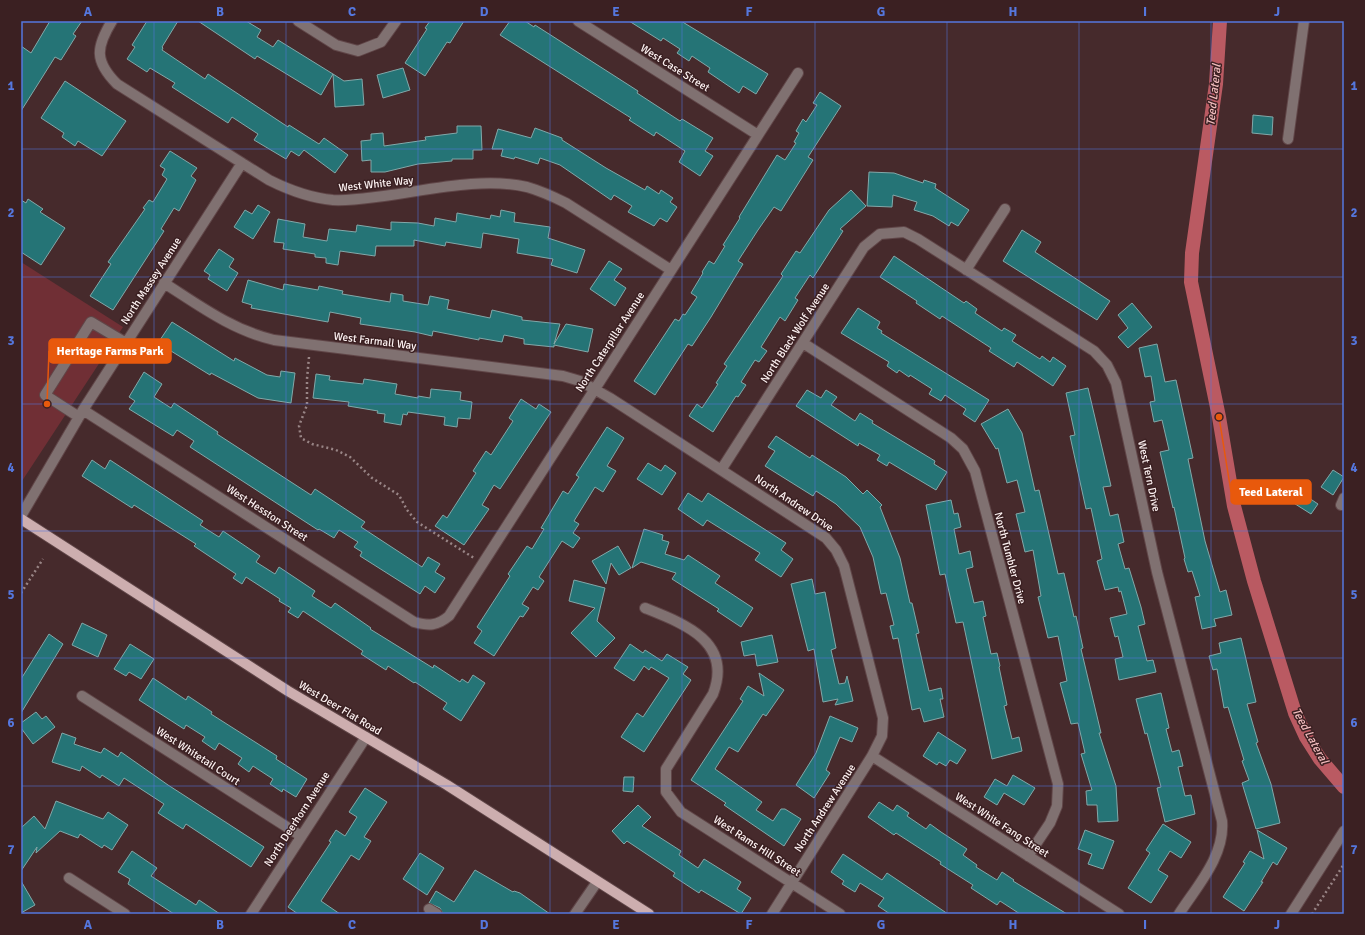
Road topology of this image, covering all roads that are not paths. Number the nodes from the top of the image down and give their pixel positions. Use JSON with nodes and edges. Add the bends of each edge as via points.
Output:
{"nodes":[{"id":1,"x":112,"y":21,"type":"edge"},
{"id":2,"x":298,"y":21,"type":"edge"},
{"id":3,"x":396,"y":21,"type":"edge"},
{"id":4,"x":578,"y":21,"type":"edge"},
{"id":5,"x":1304,"y":21,"type":"edge"},
{"id":6,"x":798,"y":73,"type":"dead end"},
{"id":7,"x":758,"y":135,"type":"junction"},
{"id":8,"x":1288,"y":139,"type":"dead end"},
{"id":9,"x":242,"y":163,"type":"junction"},
{"id":10,"x":1005,"y":209,"type":"dead end"},
{"id":11,"x":904,"y":232,"type":"joint"},
{"id":12,"x":671,"y":270,"type":"junction"},
{"id":13,"x":966,"y":270,"type":"junction"},
{"id":14,"x":164,"y":283,"type":"junction"},
{"id":15,"x":126,"y":343,"type":"junction"},
{"id":16,"x":803,"y":343,"type":"junction"},
{"id":17,"x":595,"y":389,"type":"junction"},
{"id":18,"x":81,"y":413,"type":"junction"},
{"id":19,"x":722,"y":470,"type":"junction"},
{"id":20,"x":21,"y":517,"type":"edge"},
{"id":21,"x":645,"y":608,"type":"dead end"},
{"id":22,"x":440,"y":623,"type":"joint"},
{"id":23,"x":82,"y":696,"type":"dead end"},
{"id":24,"x":366,"y":737,"type":"junction"},
{"id":25,"x":872,"y":756,"type":"junction"},
{"id":26,"x":1344,"y":831,"type":"edge"},
{"id":27,"x":301,"y":836,"type":"junction"},
{"id":28,"x":1028,"y":856,"type":"junction"},
{"id":29,"x":69,"y":878,"type":"dead end"},
{"id":30,"x":596,"y":882,"type":"junction"},
{"id":31,"x":791,"y":882,"type":"junction"},
{"id":32,"x":125,"y":914,"type":"edge"},
{"id":33,"x":251,"y":914,"type":"edge"},
{"id":34,"x":575,"y":914,"type":"edge"},
{"id":35,"x":649,"y":914,"type":"edge"},
{"id":36,"x":772,"y":914,"type":"edge"},
{"id":37,"x":840,"y":914,"type":"edge"},
{"id":38,"x":1119,"y":914,"type":"edge"},
{"id":39,"x":1179,"y":914,"type":"edge"},
{"id":40,"x":1291,"y":914,"type":"edge"}],
"edges":[{"from":1,"to":9,"type":"street","name":"West White Way","via":[[101,38],[100,56],[105,72],[117,84]]},
{"from":2,"to":3,"type":"street","via":[[336,45],[358,51],[381,42]]},
{"from":4,"to":7,"type":"street","name":"West Case Street"},
{"from":5,"to":8,"type":"street"},
{"from":6,"to":7,"type":"street","name":"North Caterpillar Avenue"},
{"from":7,"to":12,"type":"street","name":"North Caterpillar Avenue"},
{"from":9,"to":12,"type":"street","name":"West White Way","via":[[288,190],[333,200],[483,184],[506,184],[527,188],[566,203]]},
{"from":9,"to":14,"type":"street","name":"North Massey Avenue"},
{"from":10,"to":13,"type":"street"},
{"from":11,"to":13,"type":"street","name":"West Tern Drive"},
{"from":11,"to":16,"type":"street","name":"North Black Wolf Avenue","via":[[880,234],[864,247]]},
{"from":12,"to":17,"type":"street","name":"North Caterpillar Avenue"},
{"from":13,"to":39,"type":"street","name":"West Tern Drive","via":[[1094,352],[1107,365],[1116,383],[1157,572],[1222,821],[1222,842],[1216,856]]},
{"from":14,"to":15,"type":"street","name":"North Massey Avenue"},
{"from":14,"to":17,"type":"street","name":"West Farmall Way","via":[[223,321],[254,336],[563,376]]},
{"from":15,"to":18,"type":"street","name":"North Massey Avenue"},
{"from":15,"to":18,"type":"street","name":"West Hesston Street","via":[[92,322],[45,395]]},
{"from":16,"to":19,"type":"street","name":"North Black Wolf Avenue"},
{"from":16,"to":28,"type":"street","name":"North Tumbler Drive","via":[[951,438],[963,449],[975,471],[1058,784],[1057,806],[1050,823]]},
{"from":17,"to":19,"type":"street","name":"North Andrew Drive"},
{"from":17,"to":22,"type":"street","name":"North Caterpillar Avenue","via":[[449,616]]},
{"from":18,"to":20,"type":"street","name":"North Massey Avenue"},
{"from":18,"to":22,"type":"street","name":"West Hesston Street","via":[[414,622],[430,626]]},
{"from":19,"to":25,"type":"street","name":"North Andrew Drive","via":[[826,538],[836,550],[844,566],[883,718],[882,736]]},
{"from":20,"to":24,"type":"main road","name":"West Deer Flat Road","via":[[288,691]]},
{"from":21,"to":31,"type":"street","name":"West Rams Hill Street","via":[[677,621],[702,637],[713,650],[718,667],[718,681],[713,694],[666,769],[666,792],[681,812]]},
{"from":23,"to":27,"type":"street","name":"West Whitetail Court"},
{"from":24,"to":27,"type":"street","name":"North Deerhorn Avenue"},
{"from":24,"to":30,"type":"main road","name":"West Deer Flat Road","via":[[447,785]]},
{"from":25,"to":28,"type":"street","name":"West White Fang Street"},
{"from":25,"to":31,"type":"street","name":"North Andrew Avenue"},
{"from":26,"to":40,"type":"street"},
{"from":27,"to":33,"type":"street","name":"North Deerhorn Avenue"},
{"from":28,"to":38,"type":"street","name":"West White Fang Street"},
{"from":29,"to":32,"type":"street"},
{"from":30,"to":34,"type":"street"},
{"from":30,"to":35,"type":"main road","name":"West Deer Flat Road"},
{"from":31,"to":36,"type":"street","name":"North Andrew Avenue"},
{"from":31,"to":37,"type":"street","name":"West Rams Hill Street"}]}
